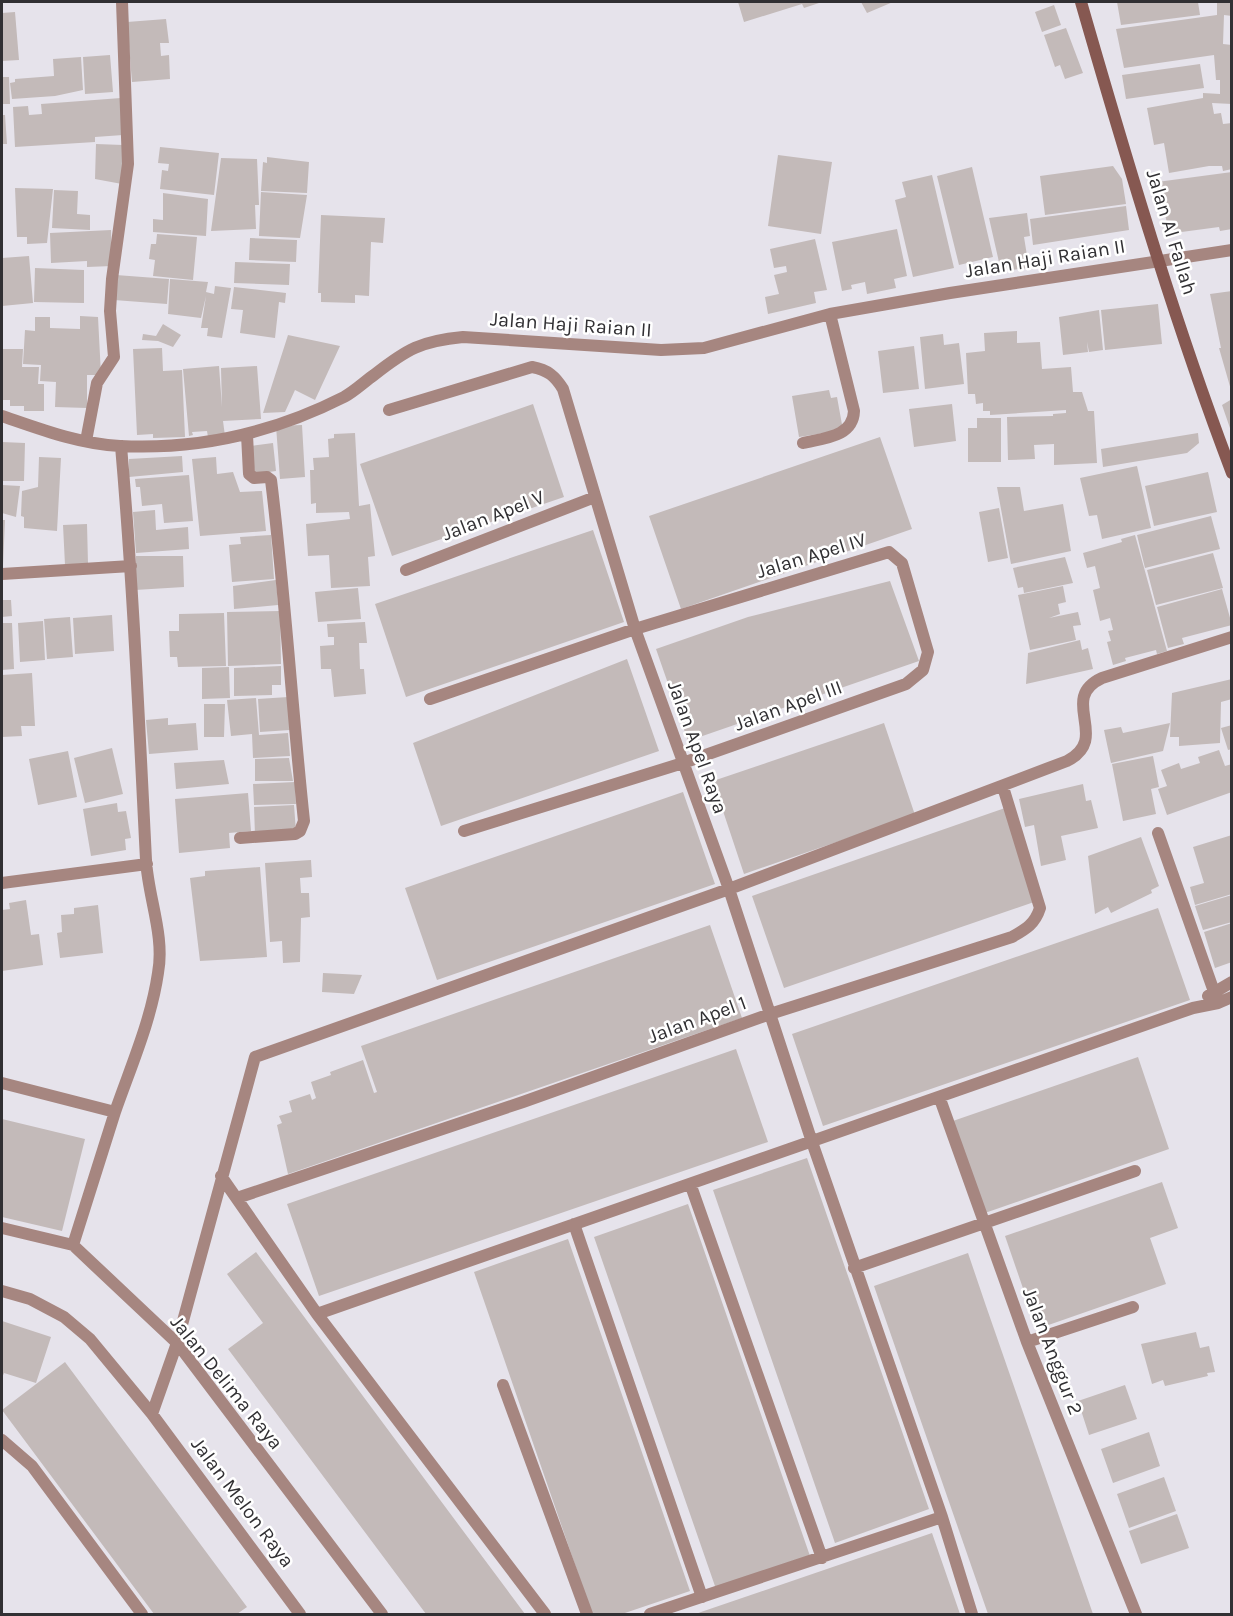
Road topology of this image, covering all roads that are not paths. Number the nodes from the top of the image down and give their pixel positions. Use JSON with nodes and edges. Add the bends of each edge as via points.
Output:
{"nodes":[{"id":1,"x":122,"y":2,"type":"edge"},
{"id":2,"x":1081,"y":2,"type":"edge"},
{"id":3,"x":1232,"y":250,"type":"edge"},
{"id":4,"x":1160,"y":260,"type":"junction"},
{"id":5,"x":830,"y":314,"type":"junction"},
{"id":6,"x":389,"y":410,"type":"dead end"},
{"id":7,"x":2,"y":416,"type":"edge"},
{"id":8,"x":247,"y":435,"type":"junction"},
{"id":9,"x":86,"y":441,"type":"junction"},
{"id":10,"x":803,"y":443,"type":"dead end"},
{"id":11,"x":121,"y":446,"type":"junction"},
{"id":12,"x":1232,"y":472,"type":"edge"},
{"id":13,"x":595,"y":497,"type":"junction"},
{"id":14,"x":131,"y":566,"type":"junction"},
{"id":15,"x":406,"y":570,"type":"dead end"},
{"id":16,"x":2,"y":574,"type":"edge"},
{"id":17,"x":635,"y":629,"type":"junction"},
{"id":18,"x":1232,"y":637,"type":"edge"},
{"id":19,"x":906,"y":684,"type":"joint"},
{"id":20,"x":430,"y":699,"type":"dead end"},
{"id":21,"x":683,"y":763,"type":"junction"},
{"id":22,"x":1003,"y":787,"type":"junction"},
{"id":23,"x":464,"y":831,"type":"dead end"},
{"id":24,"x":1158,"y":833,"type":"dead end"},
{"id":25,"x":240,"y":838,"type":"dead end"},
{"id":26,"x":147,"y":864,"type":"junction"},
{"id":27,"x":2,"y":883,"type":"edge"},
{"id":28,"x":729,"y":889,"type":"junction"},
{"id":29,"x":1232,"y":982,"type":"edge"},
{"id":30,"x":1213,"y":991,"type":"junction"},
{"id":31,"x":1232,"y":997,"type":"edge"},
{"id":32,"x":1218,"y":1004,"type":"junction"},
{"id":33,"x":1193,"y":1008,"type":"junction"},
{"id":34,"x":770,"y":1014,"type":"junction"},
{"id":35,"x":2,"y":1083,"type":"edge"},
{"id":36,"x":940,"y":1099,"type":"junction"},
{"id":37,"x":115,"y":1112,"type":"junction"},
{"id":38,"x":812,"y":1142,"type":"junction"},
{"id":39,"x":1135,"y":1172,"type":"dead end"},
{"id":40,"x":221,"y":1176,"type":"junction"},
{"id":41,"x":692,"y":1186,"type":"junction"},
{"id":42,"x":237,"y":1198,"type":"junction"},
{"id":43,"x":984,"y":1222,"type":"junction"},
{"id":44,"x":574,"y":1224,"type":"junction"},
{"id":45,"x":2,"y":1228,"type":"edge"},
{"id":46,"x":73,"y":1245,"type":"junction"},
{"id":47,"x":854,"y":1268,"type":"junction"},
{"id":48,"x":2,"y":1291,"type":"edge"},
{"id":49,"x":1133,"y":1307,"type":"dead end"},
{"id":50,"x":317,"y":1314,"type":"junction"},
{"id":51,"x":1027,"y":1342,"type":"junction"},
{"id":52,"x":177,"y":1343,"type":"junction"},
{"id":53,"x":503,"y":1385,"type":"dead end"},
{"id":54,"x":152,"y":1414,"type":"junction"},
{"id":55,"x":2,"y":1440,"type":"edge"},
{"id":56,"x":942,"y":1517,"type":"junction"},
{"id":57,"x":822,"y":1558,"type":"junction"},
{"id":58,"x":702,"y":1597,"type":"junction"},
{"id":59,"x":142,"y":1614,"type":"edge"},
{"id":60,"x":300,"y":1614,"type":"edge"},
{"id":61,"x":382,"y":1614,"type":"edge"},
{"id":62,"x":544,"y":1614,"type":"edge"},
{"id":63,"x":587,"y":1614,"type":"edge"},
{"id":64,"x":650,"y":1614,"type":"edge"},
{"id":65,"x":972,"y":1614,"type":"edge"},
{"id":66,"x":1136,"y":1614,"type":"edge"}],
"edges":[{"from":1,"to":9,"type":"street","via":[[128,164],[112,279],[114,357],[97,383]]},
{"from":2,"to":4,"type":"street","name":"Jalan Al Fallah"},
{"from":3,"to":4,"type":"street","name":"Jalan Haji Raian II"},
{"from":4,"to":5,"type":"street","name":"Jalan Haji Raian II"},
{"from":4,"to":12,"type":"street","name":"Jalan Al Fallah"},
{"from":5,"to":8,"type":"street","name":"Jalan Haji Raian II","via":[[704,348],[661,350],[463,337],[430,340],[401,353],[347,395],[301,417]]},
{"from":5,"to":10,"type":"street","via":[[854,420],[841,433]]},
{"from":6,"to":13,"type":"street","name":"Jalan Apel Raya","via":[[518,369],[544,369],[563,389]]},
{"from":7,"to":9,"type":"street","name":"Jalan Haji Raian II"},
{"from":8,"to":11,"type":"street","name":"Jalan Haji Raian II","via":[[208,442]]},
{"from":8,"to":25,"type":"street","via":[[249,474],[271,480],[304,821],[295,834]]},
{"from":9,"to":11,"type":"street","name":"Jalan Haji Raian II"},
{"from":11,"to":14,"type":"street"},
{"from":13,"to":15,"type":"street","name":"Jalan Apel V"},
{"from":13,"to":17,"type":"street","name":"Jalan Apel Raya"},
{"from":14,"to":16,"type":"street"},
{"from":14,"to":26,"type":"street"},
{"from":17,"to":19,"type":"street","name":"Jalan Apel IV","via":[[889,552],[902,563],[928,652],[924,670]]},
{"from":17,"to":20,"type":"street"},
{"from":17,"to":21,"type":"street","name":"Jalan Apel Raya"},
{"from":18,"to":22,"type":"street","via":[[1094,681],[1083,693],[1087,731],[1084,750]]},
{"from":19,"to":21,"type":"street","name":"Jalan Apel III"},
{"from":21,"to":23,"type":"street","name":"Jalan Apel III"},
{"from":21,"to":28,"type":"street","name":"Jalan Apel Raya"},
{"from":22,"to":28,"type":"street"},
{"from":22,"to":34,"type":"street","name":"Jalan Apel 1","via":[[1038,894],[1040,908],[1036,920],[1012,937]]},
{"from":24,"to":30,"type":"street"},
{"from":26,"to":27,"type":"street"},
{"from":26,"to":37,"type":"street","via":[[157,926],[159,971],[144,1033]]},
{"from":28,"to":34,"type":"street","name":"Jalan Apel Raya"},
{"from":28,"to":40,"type":"street","via":[[255,1057]]},
{"from":29,"to":30,"type":"street"},
{"from":30,"to":32,"type":"street"},
{"from":30,"to":33,"type":"street"},
{"from":31,"to":32,"type":"street"},
{"from":32,"to":33,"type":"street"},
{"from":33,"to":36,"type":"street"},
{"from":34,"to":38,"type":"street","name":"Jalan Apel Raya"},
{"from":34,"to":42,"type":"street","name":"Jalan Apel 1"},
{"from":35,"to":37,"type":"street"},
{"from":36,"to":38,"type":"street"},
{"from":36,"to":43,"type":"street","name":"Jalan Anggur 2"},
{"from":37,"to":46,"type":"street"},
{"from":38,"to":41,"type":"street"},
{"from":38,"to":47,"type":"street","name":"Jalan Apel Raya"},
{"from":39,"to":43,"type":"street"},
{"from":40,"to":42,"type":"street"},
{"from":40,"to":52,"type":"street"},
{"from":41,"to":44,"type":"street"},
{"from":41,"to":57,"type":"street"},
{"from":42,"to":50,"type":"street"},
{"from":43,"to":47,"type":"street"},
{"from":43,"to":51,"type":"street","name":"Jalan Anggur 2"},
{"from":44,"to":50,"type":"street"},
{"from":44,"to":58,"type":"street"},
{"from":45,"to":46,"type":"street","name":"Jalan Delima Raya"},
{"from":46,"to":52,"type":"street","name":"Jalan Delima Raya"},
{"from":47,"to":56,"type":"street","name":"Jalan Apel Raya"},
{"from":48,"to":54,"type":"street","via":[[30,1299],[64,1317],[105,1356]]},
{"from":49,"to":51,"type":"street"},
{"from":50,"to":62,"type":"street"},
{"from":51,"to":66,"type":"street","name":"Jalan Anggur 2"},
{"from":52,"to":54,"type":"street"},
{"from":52,"to":61,"type":"street","name":"Jalan Delima Raya"},
{"from":53,"to":63,"type":"street"},
{"from":54,"to":60,"type":"street","name":"Jalan Melon Raya"},
{"from":55,"to":59,"type":"street","via":[[32,1466]]},
{"from":56,"to":57,"type":"street"},
{"from":56,"to":65,"type":"street","name":"Jalan Apel Raya"},
{"from":57,"to":58,"type":"street"},
{"from":58,"to":64,"type":"street"}]}
